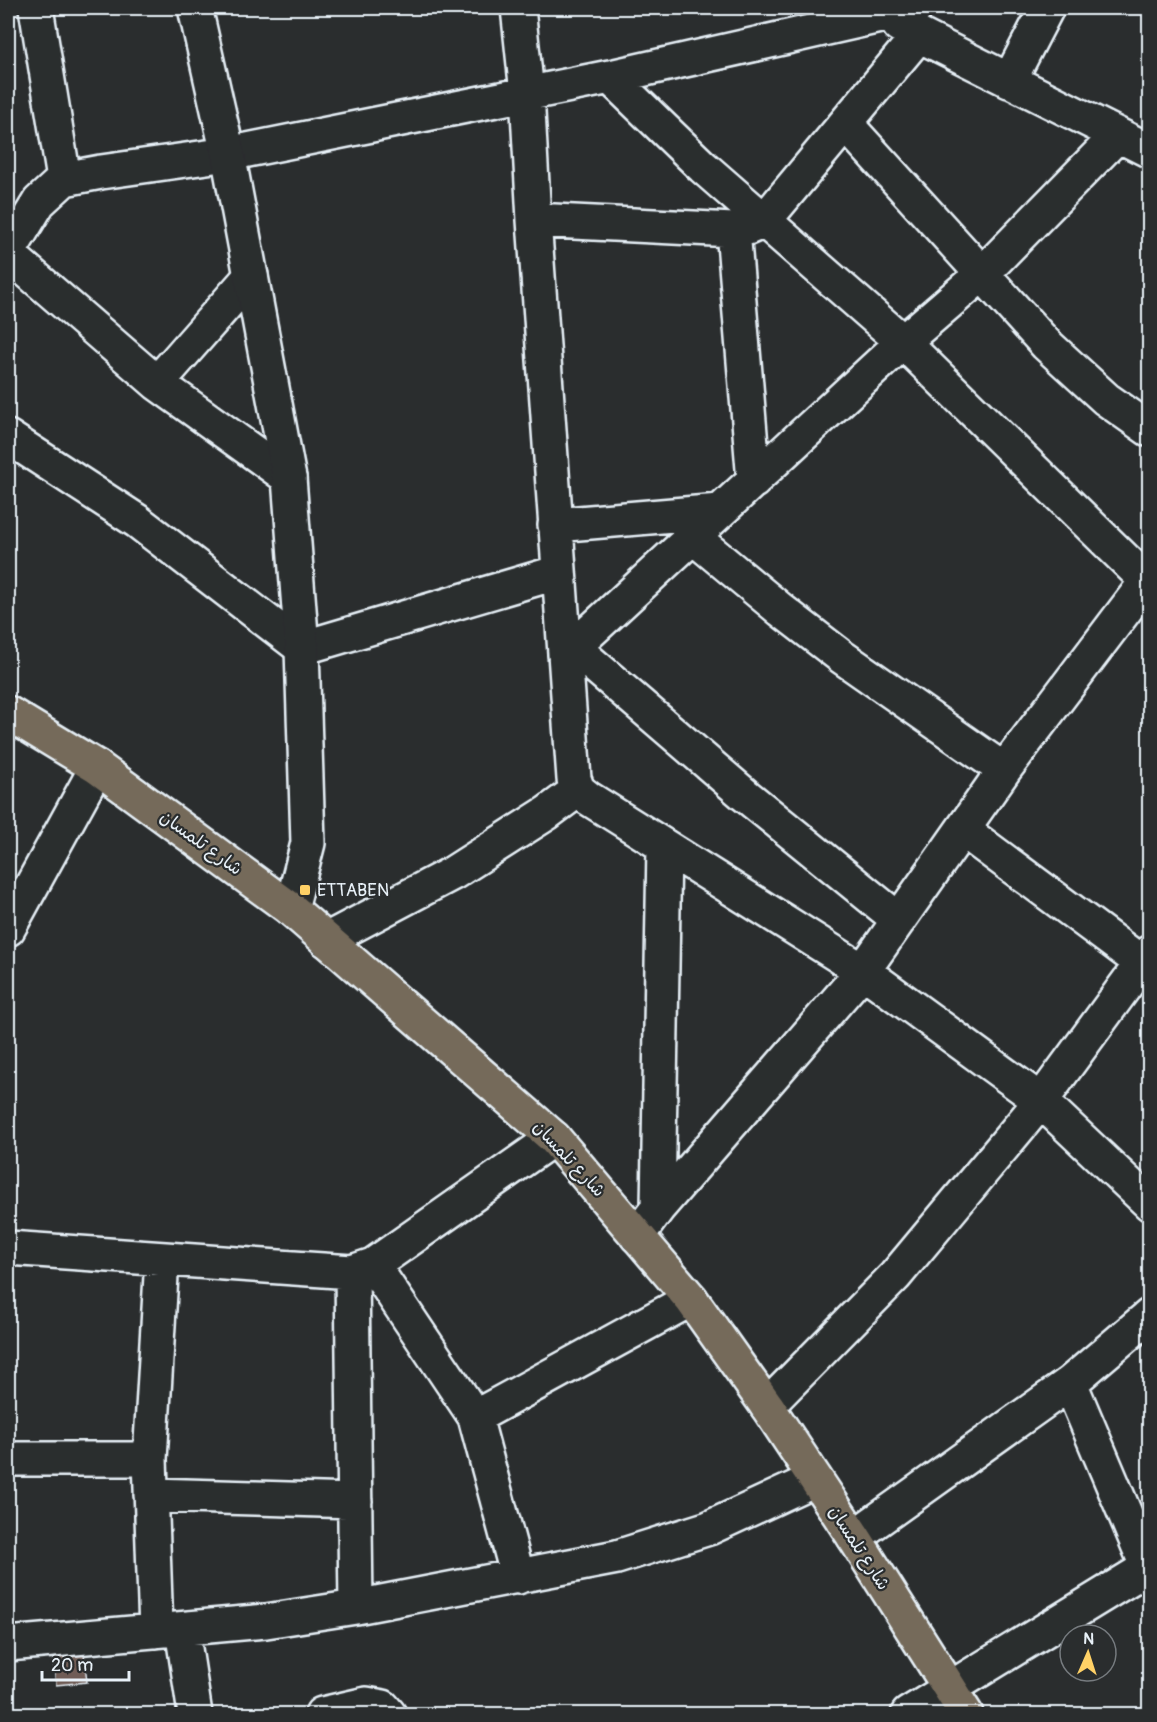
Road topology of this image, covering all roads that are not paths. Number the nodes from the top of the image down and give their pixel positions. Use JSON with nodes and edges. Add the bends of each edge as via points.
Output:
{"nodes":[{"id":1,"x":36,"y":8,"type":"edge"},
{"id":2,"x":195,"y":8,"type":"edge"},
{"id":3,"x":518,"y":8,"type":"edge"},
{"id":4,"x":1047,"y":8,"type":"edge"},
{"id":5,"x":917,"y":21,"type":"edge"},
{"id":6,"x":610,"y":77,"type":"junction"},
{"id":7,"x":1009,"y":81,"type":"junction"},
{"id":8,"x":527,"y":93,"type":"junction"},
{"id":9,"x":846,"y":124,"type":"junction"},
{"id":10,"x":1117,"y":136,"type":"junction"},
{"id":11,"x":1149,"y":151,"type":"edge"},
{"id":12,"x":228,"y":154,"type":"junction"},
{"id":13,"x":64,"y":179,"type":"junction"},
{"id":14,"x":534,"y":220,"type":"junction"},
{"id":15,"x":764,"y":222,"type":"junction"},
{"id":16,"x":733,"y":230,"type":"junction"},
{"id":17,"x":8,"y":254,"type":"edge"},
{"id":18,"x":982,"y":273,"type":"junction"},
{"id":19,"x":251,"y":276,"type":"junction"},
{"id":20,"x":903,"y":342,"type":"junction"},
{"id":21,"x":157,"y":383,"type":"junction"},
{"id":22,"x":1149,"y":430,"type":"edge"},
{"id":23,"x":8,"y":437,"type":"edge"},
{"id":24,"x":289,"y":478,"type":"junction"},
{"id":25,"x":754,"y":481,"type":"junction"},
{"id":26,"x":720,"y":511,"type":"junction"},
{"id":27,"x":555,"y":525,"type":"junction"},
{"id":28,"x":692,"y":536,"type":"junction"},
{"id":29,"x":559,"y":572,"type":"junction"},
{"id":30,"x":1148,"y":581,"type":"edge"},
{"id":31,"x":302,"y":648,"type":"junction"},
{"id":32,"x":570,"y":652,"type":"junction"},
{"id":33,"x":8,"y":713,"type":"edge"},
{"id":34,"x":97,"y":767,"type":"junction"},
{"id":35,"x":1004,"y":770,"type":"junction"},
{"id":36,"x":578,"y":789,"type":"junction"},
{"id":37,"x":963,"y":830,"type":"junction"},
{"id":38,"x":664,"y":846,"type":"junction"},
{"id":39,"x":291,"y":909,"type":"junction"},
{"id":40,"x":899,"y":920,"type":"junction"},
{"id":41,"x":8,"y":929,"type":"edge"},
{"id":42,"x":326,"y":940,"type":"junction"},
{"id":43,"x":1147,"y":961,"type":"edge"},
{"id":44,"x":862,"y":971,"type":"junction"},
{"id":45,"x":1041,"y":1101,"type":"junction"},
{"id":46,"x":554,"y":1138,"type":"junction"},
{"id":47,"x":1149,"y":1204,"type":"edge"},
{"id":48,"x":658,"y":1208,"type":"junction"},
{"id":49,"x":637,"y":1236,"type":"junction"},
{"id":50,"x":8,"y":1248,"type":"edge"},
{"id":51,"x":162,"y":1259,"type":"junction"},
{"id":52,"x":363,"y":1268,"type":"junction"},
{"id":53,"x":691,"y":1299,"type":"junction"},
{"id":54,"x":1149,"y":1315,"type":"edge"},
{"id":55,"x":1070,"y":1383,"type":"junction"},
{"id":56,"x":767,"y":1406,"type":"junction"},
{"id":57,"x":475,"y":1417,"type":"junction"},
{"id":58,"x":150,"y":1459,"type":"junction"},
{"id":59,"x":8,"y":1460,"type":"edge"},
{"id":60,"x":814,"y":1479,"type":"junction"},
{"id":61,"x":152,"y":1495,"type":"junction"},
{"id":62,"x":355,"y":1501,"type":"junction"},
{"id":63,"x":854,"y":1537,"type":"junction"},
{"id":64,"x":1148,"y":1569,"type":"edge"},
{"id":65,"x":518,"y":1577,"type":"junction"},
{"id":66,"x":356,"y":1607,"type":"junction"},
{"id":67,"x":169,"y":1630,"type":"junction"},
{"id":68,"x":8,"y":1644,"type":"edge"},
{"id":69,"x":957,"y":1701,"type":"edge"},
{"id":70,"x":195,"y":1714,"type":"edge"},
{"id":71,"x":322,"y":1714,"type":"edge"},
{"id":72,"x":389,"y":1714,"type":"edge"},
{"id":73,"x":908,"y":1714,"type":"edge"}],
"edges":[{"from":1,"to":13,"type":"street"},
{"from":2,"to":12,"type":"street"},
{"from":3,"to":8,"type":"street"},
{"from":4,"to":7,"type":"street"},
{"from":5,"to":6,"type":"street","via":[[880,16]]},
{"from":5,"to":7,"type":"street"},
{"from":5,"to":9,"type":"street"},
{"from":6,"to":8,"type":"street"},
{"from":6,"to":15,"type":"street"},
{"from":7,"to":10,"type":"street"},
{"from":8,"to":12,"type":"street"},
{"from":8,"to":14,"type":"street"},
{"from":9,"to":15,"type":"street"},
{"from":9,"to":18,"type":"street"},
{"from":10,"to":11,"type":"street"},
{"from":10,"to":18,"type":"street"},
{"from":12,"to":13,"type":"street"},
{"from":12,"to":19,"type":"street"},
{"from":13,"to":17,"type":"street","via":[[39,202]]},
{"from":14,"to":16,"type":"street"},
{"from":14,"to":27,"type":"street"},
{"from":15,"to":16,"type":"street"},
{"from":15,"to":20,"type":"street"},
{"from":16,"to":25,"type":"street"},
{"from":17,"to":21,"type":"street"},
{"from":18,"to":20,"type":"street"},
{"from":18,"to":22,"type":"street","via":[[1076,373]]},
{"from":19,"to":21,"type":"street"},
{"from":19,"to":24,"type":"street"},
{"from":20,"to":25,"type":"street"},
{"from":20,"to":30,"type":"street"},
{"from":21,"to":24,"type":"street"},
{"from":23,"to":31,"type":"street","via":[[137,520]]},
{"from":24,"to":31,"type":"street"},
{"from":25,"to":26,"type":"street"},
{"from":26,"to":27,"type":"street"},
{"from":26,"to":28,"type":"street"},
{"from":27,"to":29,"type":"street"},
{"from":28,"to":32,"type":"street"},
{"from":28,"to":35,"type":"street","via":[[842,657]]},
{"from":29,"to":31,"type":"street"},
{"from":29,"to":32,"type":"street"},
{"from":30,"to":35,"type":"street"},
{"from":31,"to":39,"type":"street","via":[[308,843]]},
{"from":32,"to":36,"type":"street","via":[[574,779]]},
{"from":32,"to":40,"type":"street"},
{"from":33,"to":34,"type":"main road","name":"شارع تلمسان"},
{"from":34,"to":39,"type":"main road","name":"شارع تلمسان"},
{"from":34,"to":41,"type":"street"},
{"from":35,"to":37,"type":"street"},
{"from":36,"to":38,"type":"street"},
{"from":36,"to":42,"type":"street","via":[[453,873]]},
{"from":37,"to":40,"type":"street"},
{"from":37,"to":43,"type":"street"},
{"from":38,"to":44,"type":"street"},
{"from":38,"to":48,"type":"street"},
{"from":39,"to":42,"type":"main road","name":"شارع تلمسان"},
{"from":40,"to":44,"type":"street"},
{"from":42,"to":46,"type":"main road","name":"شارع تلمسان"},
{"from":43,"to":45,"type":"street"},
{"from":44,"to":45,"type":"street"},
{"from":44,"to":48,"type":"street"},
{"from":45,"to":47,"type":"street"},
{"from":45,"to":56,"type":"street","via":[[895,1276]]},
{"from":46,"to":49,"type":"main road","name":"شارع تلمسان"},
{"from":46,"to":52,"type":"street"},
{"from":48,"to":49,"type":"street"},
{"from":49,"to":53,"type":"main road","name":"شارع تلمسان"},
{"from":50,"to":51,"type":"street"},
{"from":51,"to":52,"type":"street"},
{"from":51,"to":58,"type":"street"},
{"from":52,"to":57,"type":"street"},
{"from":52,"to":62,"type":"street"},
{"from":53,"to":56,"type":"main road","name":"شارع تلمسان"},
{"from":53,"to":57,"type":"street"},
{"from":54,"to":55,"type":"street"},
{"from":55,"to":63,"type":"street"},
{"from":55,"to":64,"type":"street"},
{"from":56,"to":60,"type":"main road","name":"شارع تلمسان"},
{"from":57,"to":65,"type":"street"},
{"from":58,"to":59,"type":"street"},
{"from":58,"to":61,"type":"street"},
{"from":60,"to":63,"type":"main road","name":"شارع تلمسان"},
{"from":60,"to":65,"type":"street","via":[[709,1528],[617,1557]]},
{"from":61,"to":62,"type":"street"},
{"from":61,"to":67,"type":"street"},
{"from":62,"to":66,"type":"street"},
{"from":63,"to":69,"type":"main road","name":"شارع تلمسان"},
{"from":64,"to":69,"type":"street"},
{"from":65,"to":66,"type":"street"},
{"from":66,"to":67,"type":"street"},
{"from":67,"to":68,"type":"street"},
{"from":67,"to":70,"type":"street"},
{"from":69,"to":73,"type":"street"},
{"from":71,"to":72,"type":"street","via":[[366,1704],[383,1707]]}]}
